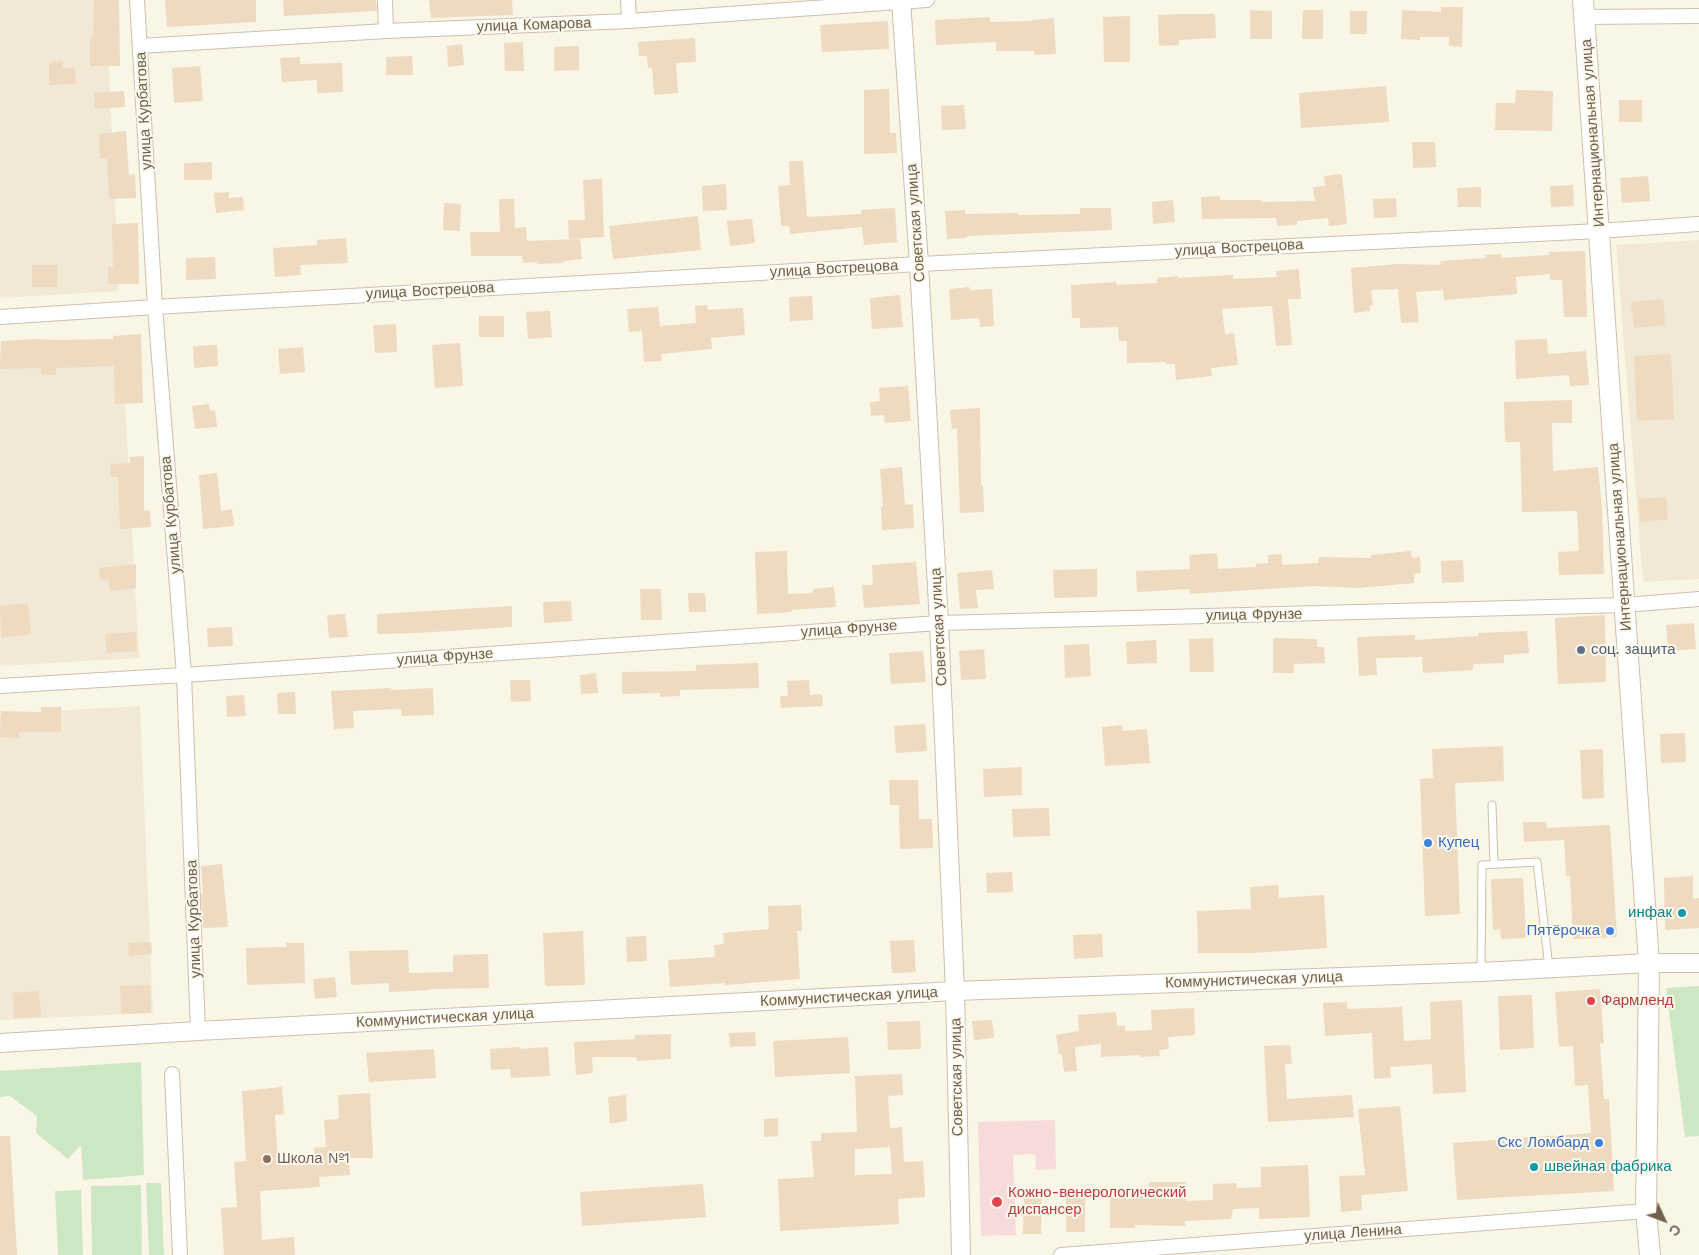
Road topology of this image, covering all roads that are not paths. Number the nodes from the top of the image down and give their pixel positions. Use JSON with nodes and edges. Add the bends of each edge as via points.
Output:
{"nodes":[{"id":1,"x":137,"y":0,"type":"edge"},
{"id":2,"x":385,"y":0,"type":"edge"},
{"id":3,"x":628,"y":0,"type":"edge"},
{"id":4,"x":901,"y":0,"type":"edge"},
{"id":5,"x":927,"y":0,"type":"edge"},
{"id":6,"x":1584,"y":9,"type":"edge"},
{"id":7,"x":1699,"y":16,"type":"edge"},
{"id":8,"x":629,"y":21,"type":"junction"},
{"id":9,"x":386,"y":31,"type":"junction"},
{"id":10,"x":140,"y":46,"type":"junction"},
{"id":11,"x":1699,"y":224,"type":"edge"},
{"id":12,"x":1599,"y":231,"type":"junction"},
{"id":13,"x":919,"y":264,"type":"junction"},
{"id":14,"x":155,"y":307,"type":"junction"},
{"id":15,"x":0,"y":317,"type":"edge"},
{"id":16,"x":1699,"y":599,"type":"edge"},
{"id":17,"x":1625,"y":605,"type":"junction"},
{"id":18,"x":939,"y":623,"type":"junction"},
{"id":19,"x":184,"y":675,"type":"junction"},
{"id":20,"x":0,"y":686,"type":"edge"},
{"id":21,"x":1492,"y":805,"type":"dead end"},
{"id":22,"x":1494,"y":864,"type":"junction"},
{"id":23,"x":1649,"y":963,"type":"junction"},
{"id":24,"x":1699,"y":963,"type":"edge"},
{"id":25,"x":1549,"y":968,"type":"junction"},
{"id":26,"x":1481,"y":972,"type":"junction"},
{"id":27,"x":955,"y":992,"type":"junction"},
{"id":28,"x":198,"y":1031,"type":"junction"},
{"id":29,"x":0,"y":1043,"type":"edge"},
{"id":30,"x":172,"y":1074,"type":"dead end"},
{"id":31,"x":1646,"y":1211,"type":"junction"},
{"id":32,"x":180,"y":1255,"type":"edge"},
{"id":33,"x":961,"y":1255,"type":"edge"},
{"id":34,"x":1061,"y":1255,"type":"edge"},
{"id":35,"x":1650,"y":1255,"type":"edge"}],
"edges":[{"from":1,"to":10,"type":"street","name":"улица Курбатова"},
{"from":2,"to":9,"type":"street"},
{"from":3,"to":8,"type":"street"},
{"from":4,"to":5,"type":"street","name":"улица Комарова"},
{"from":4,"to":8,"type":"street","name":"улица Комарова"},
{"from":4,"to":13,"type":"street","name":"Советская улица"},
{"from":6,"to":7,"type":"street"},
{"from":6,"to":12,"type":"main road","name":"Интернациональная улица"},
{"from":8,"to":9,"type":"street","name":"улица Комарова"},
{"from":9,"to":10,"type":"street","name":"улица Комарова"},
{"from":10,"to":14,"type":"street","name":"улица Курбатова"},
{"from":11,"to":12,"type":"street","name":"улица Вострецова"},
{"from":12,"to":13,"type":"street","name":"улица Вострецова"},
{"from":12,"to":17,"type":"main road","name":"Интернациональная улица"},
{"from":13,"to":14,"type":"street","name":"улица Вострецова"},
{"from":13,"to":18,"type":"street","name":"Советская улица"},
{"from":14,"to":15,"type":"street","name":"улица Вострецова"},
{"from":14,"to":19,"type":"street","name":"улица Курбатова"},
{"from":16,"to":17,"type":"street","name":"улица Фрунзе"},
{"from":17,"to":18,"type":"street","name":"улица Фрунзе"},
{"from":17,"to":23,"type":"main road","name":"Интернациональная улица"},
{"from":18,"to":19,"type":"street","name":"улица Фрунзе"},
{"from":18,"to":27,"type":"street","name":"Советская улица"},
{"from":19,"to":20,"type":"street","name":"улица Фрунзе"},
{"from":19,"to":28,"type":"street","name":"улица Курбатова"},
{"from":21,"to":22,"type":"lane"},
{"from":22,"to":25,"type":"lane","via":[[1537,862]]},
{"from":22,"to":26,"type":"lane","via":[[1482,865]]},
{"from":23,"to":24,"type":"street","name":"Коммунистическая улица"},
{"from":23,"to":25,"type":"street","name":"Коммунистическая улица"},
{"from":23,"to":31,"type":"main road","name":"Интернациональная улица"},
{"from":25,"to":26,"type":"street","name":"Коммунистическая улица"},
{"from":26,"to":27,"type":"street","name":"Коммунистическая улица"},
{"from":27,"to":28,"type":"street","name":"Коммунистическая улица"},
{"from":27,"to":33,"type":"street","name":"Советская улица"},
{"from":28,"to":29,"type":"street","name":"Коммунистическая улица"},
{"from":30,"to":32,"type":"street"},
{"from":31,"to":34,"type":"street","name":"улица Ленина"},
{"from":31,"to":35,"type":"main road","name":"Интернациональная улица"}]}
